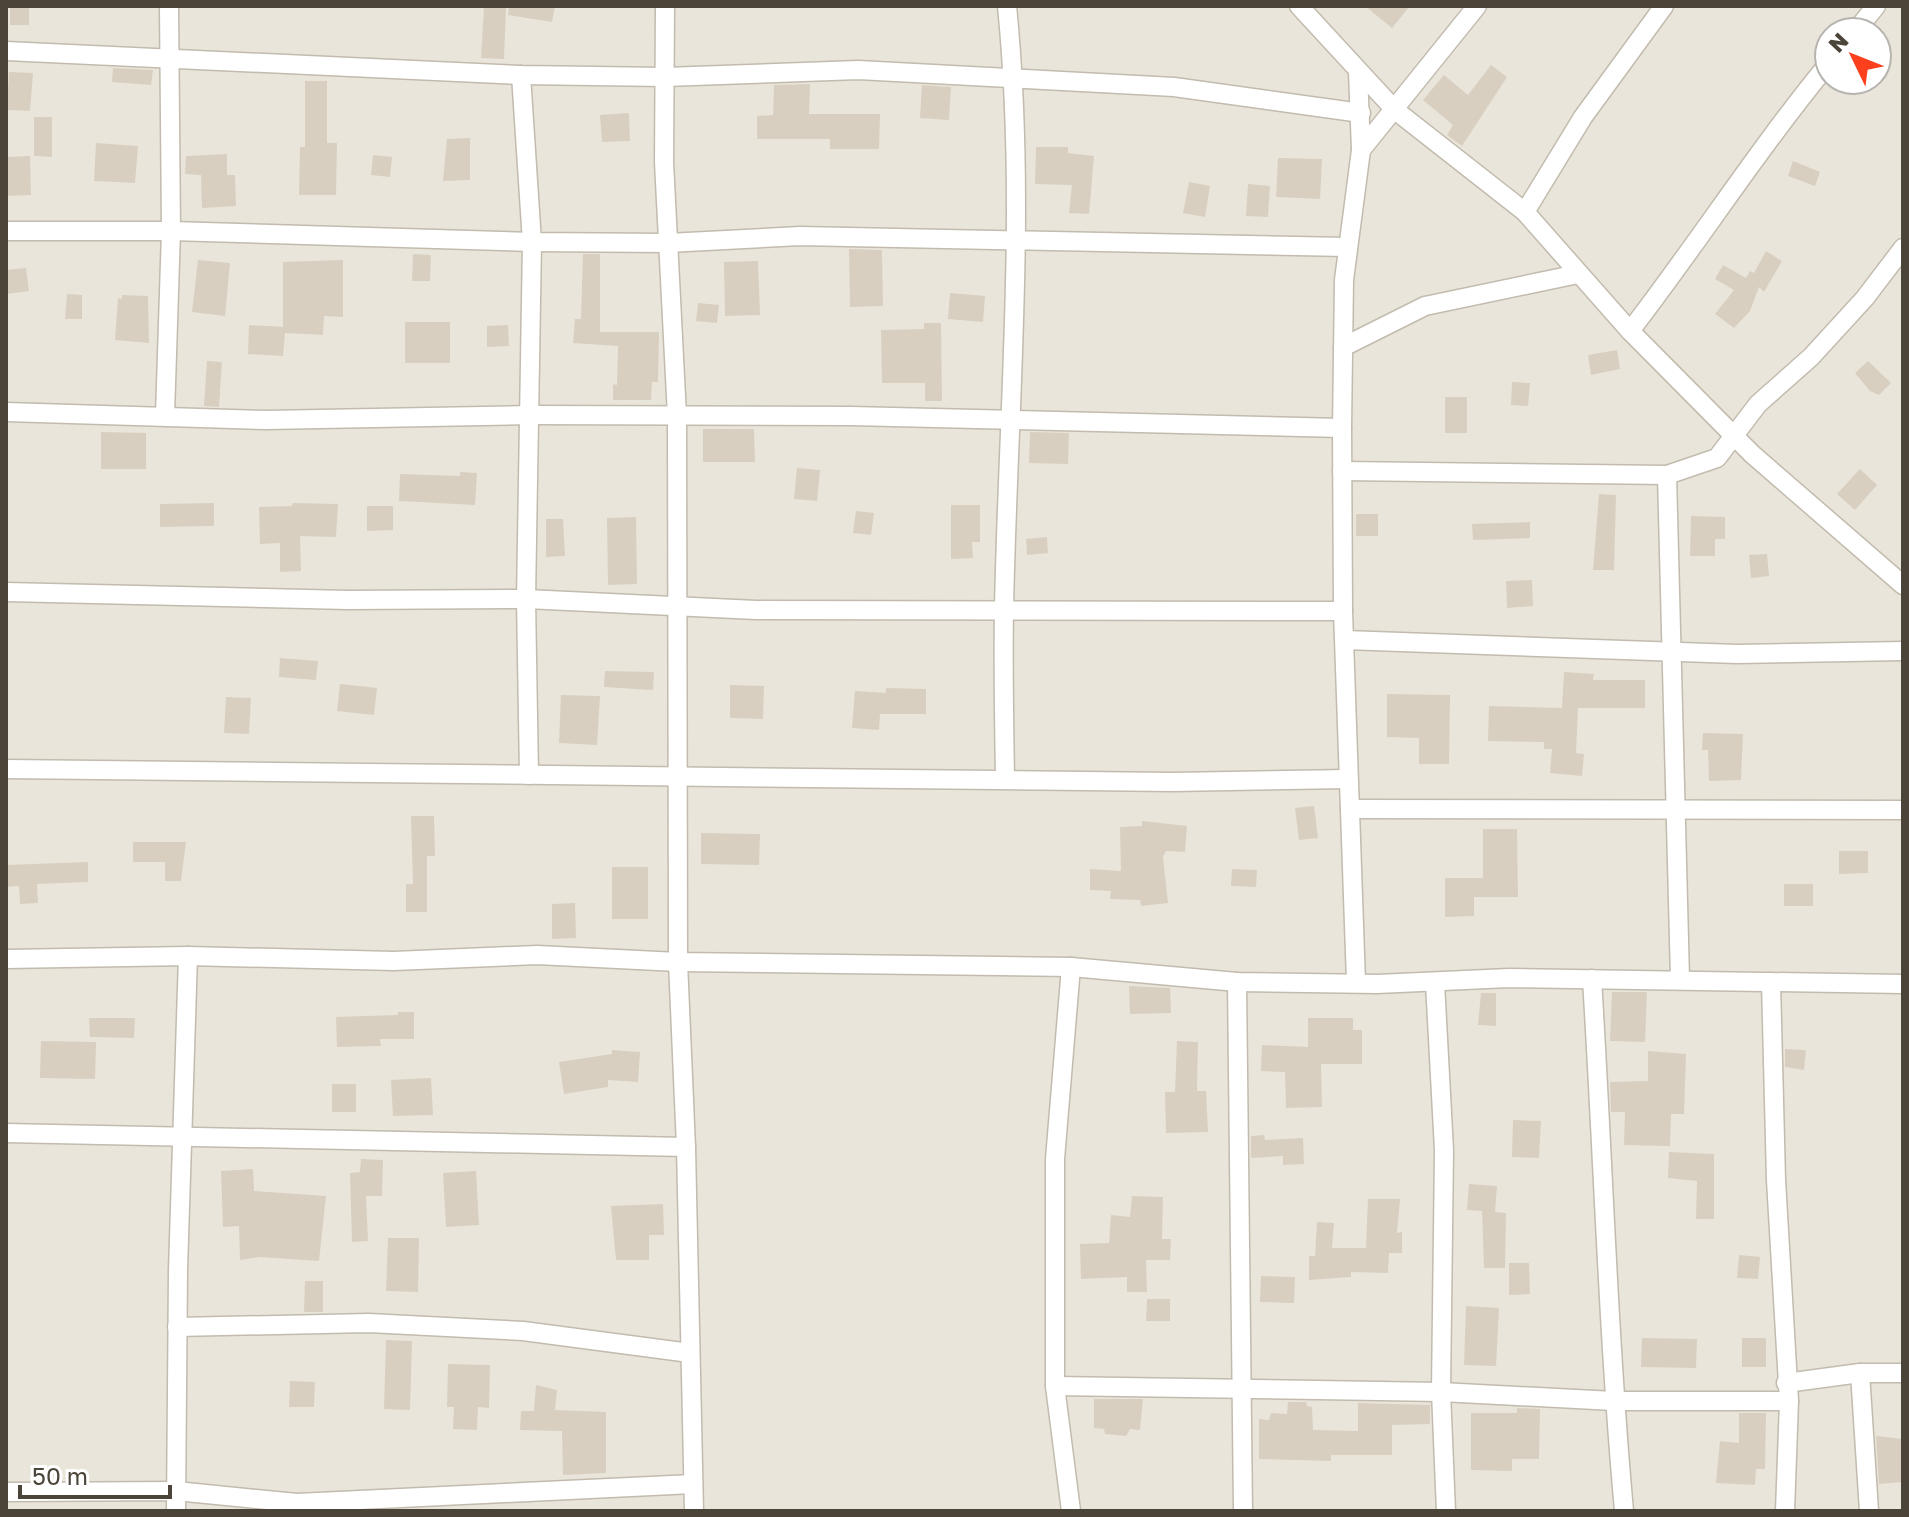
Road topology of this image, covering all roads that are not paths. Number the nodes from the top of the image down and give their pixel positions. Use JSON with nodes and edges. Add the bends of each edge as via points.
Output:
{"nodes":[{"id":1,"x":169,"y":6,"type":"edge"},
{"id":2,"x":665,"y":6,"type":"edge"},
{"id":3,"x":1007,"y":6,"type":"edge"},
{"id":4,"x":1299,"y":6,"type":"edge"},
{"id":5,"x":1477,"y":6,"type":"edge"},
{"id":6,"x":1664,"y":6,"type":"edge"},
{"id":7,"x":6,"y":51,"type":"edge"},
{"id":8,"x":171,"y":60,"type":"junction"},
{"id":9,"x":1358,"y":72,"type":"junction"},
{"id":10,"x":521,"y":75,"type":"junction"},
{"id":11,"x":665,"y":77,"type":"junction"},
{"id":12,"x":1014,"y":78,"type":"junction"},
{"id":13,"x":1813,"y":82,"type":"edge"},
{"id":14,"x":1395,"y":110,"type":"junction"},
{"id":15,"x":1361,"y":113,"type":"junction"},
{"id":16,"x":1361,"y":150,"type":"junction"},
{"id":17,"x":1525,"y":212,"type":"junction"},
{"id":18,"x":6,"y":231,"type":"edge"},
{"id":19,"x":171,"y":231,"type":"junction"},
{"id":20,"x":1014,"y":238,"type":"junction"},
{"id":21,"x":532,"y":242,"type":"junction"},
{"id":22,"x":668,"y":243,"type":"junction"},
{"id":23,"x":1347,"y":247,"type":"junction"},
{"id":24,"x":1903,"y":248,"type":"edge"},
{"id":25,"x":1578,"y":274,"type":"junction"},
{"id":26,"x":1630,"y":331,"type":"junction"},
{"id":27,"x":1343,"y":347,"type":"junction"},
{"id":28,"x":6,"y":412,"type":"edge"},
{"id":29,"x":165,"y":415,"type":"junction"},
{"id":30,"x":530,"y":415,"type":"junction"},
{"id":31,"x":677,"y":416,"type":"junction"},
{"id":32,"x":1013,"y":421,"type":"junction"},
{"id":33,"x":1342,"y":428,"type":"junction"},
{"id":34,"x":1736,"y":438,"type":"junction"},
{"id":35,"x":1342,"y":471,"type":"junction"},
{"id":36,"x":1667,"y":475,"type":"junction"},
{"id":37,"x":1903,"y":585,"type":"edge"},
{"id":38,"x":6,"y":592,"type":"edge"},
{"id":39,"x":526,"y":599,"type":"junction"},
{"id":40,"x":678,"y":608,"type":"junction"},
{"id":41,"x":1004,"y":608,"type":"junction"},
{"id":42,"x":1343,"y":611,"type":"junction"},
{"id":43,"x":1345,"y":640,"type":"junction"},
{"id":44,"x":1673,"y":650,"type":"junction"},
{"id":45,"x":1903,"y":651,"type":"edge"},
{"id":46,"x":6,"y":769,"type":"edge"},
{"id":47,"x":529,"y":775,"type":"junction"},
{"id":48,"x":678,"y":776,"type":"junction"},
{"id":49,"x":1005,"y":778,"type":"junction"},
{"id":50,"x":1348,"y":779,"type":"junction"},
{"id":51,"x":1350,"y":809,"type":"junction"},
{"id":52,"x":1675,"y":810,"type":"junction"},
{"id":53,"x":1903,"y":810,"type":"edge"},
{"id":54,"x":188,"y":956,"type":"junction"},
{"id":55,"x":6,"y":959,"type":"edge"},
{"id":56,"x":678,"y":962,"type":"junction"},
{"id":57,"x":1071,"y":967,"type":"junction"},
{"id":58,"x":1592,"y":979,"type":"junction"},
{"id":59,"x":1680,"y":979,"type":"junction"},
{"id":60,"x":1237,"y":982,"type":"junction"},
{"id":61,"x":1356,"y":982,"type":"junction"},
{"id":62,"x":1771,"y":982,"type":"junction"},
{"id":63,"x":1435,"y":983,"type":"junction"},
{"id":64,"x":1903,"y":984,"type":"edge"},
{"id":65,"x":6,"y":1133,"type":"edge"},
{"id":66,"x":183,"y":1138,"type":"junction"},
{"id":67,"x":686,"y":1147,"type":"junction"},
{"id":68,"x":177,"y":1327,"type":"junction"},
{"id":69,"x":690,"y":1353,"type":"junction"},
{"id":70,"x":1860,"y":1373,"type":"junction"},
{"id":71,"x":1903,"y":1373,"type":"edge"},
{"id":72,"x":1055,"y":1386,"type":"junction"},
{"id":73,"x":1243,"y":1388,"type":"junction"},
{"id":74,"x":1441,"y":1392,"type":"junction"},
{"id":75,"x":1787,"y":1392,"type":"junction"},
{"id":76,"x":1614,"y":1401,"type":"junction"},
{"id":77,"x":693,"y":1484,"type":"junction"},
{"id":78,"x":176,"y":1491,"type":"junction"},
{"id":79,"x":6,"y":1492,"type":"edge"},
{"id":80,"x":176,"y":1511,"type":"edge"},
{"id":81,"x":694,"y":1511,"type":"edge"},
{"id":82,"x":1071,"y":1511,"type":"edge"},
{"id":83,"x":1243,"y":1511,"type":"edge"},
{"id":84,"x":1446,"y":1511,"type":"edge"},
{"id":85,"x":1624,"y":1511,"type":"edge"},
{"id":86,"x":1785,"y":1511,"type":"edge"},
{"id":87,"x":1869,"y":1511,"type":"edge"}],
"edges":[{"from":1,"to":8,"type":"street"},
{"from":2,"to":11,"type":"street"},
{"from":3,"to":12,"type":"street"},
{"from":4,"to":9,"type":"street"},
{"from":5,"to":14,"type":"street"},
{"from":6,"to":17,"type":"street","via":[[1583,117]]},
{"from":7,"to":8,"type":"street"},
{"from":8,"to":10,"type":"street"},
{"from":8,"to":19,"type":"street"},
{"from":9,"to":14,"type":"street"},
{"from":9,"to":15,"type":"street"},
{"from":10,"to":11,"type":"street"},
{"from":10,"to":21,"type":"street"},
{"from":11,"to":12,"type":"street","via":[[858,70]]},
{"from":11,"to":22,"type":"street"},
{"from":12,"to":15,"type":"street","via":[[1174,87]]},
{"from":12,"to":20,"type":"street"},
{"from":13,"to":26,"type":"street"},
{"from":14,"to":16,"type":"street"},
{"from":14,"to":17,"type":"street"},
{"from":15,"to":16,"type":"street"},
{"from":16,"to":23,"type":"street"},
{"from":17,"to":25,"type":"street"},
{"from":18,"to":19,"type":"street"},
{"from":19,"to":21,"type":"street"},
{"from":19,"to":29,"type":"street"},
{"from":20,"to":22,"type":"street","via":[[800,236]]},
{"from":20,"to":23,"type":"street"},
{"from":20,"to":32,"type":"street"},
{"from":21,"to":22,"type":"street"},
{"from":21,"to":30,"type":"street"},
{"from":22,"to":31,"type":"street"},
{"from":23,"to":27,"type":"street"},
{"from":24,"to":34,"type":"street","via":[[1838,328],[1758,404]]},
{"from":25,"to":26,"type":"street"},
{"from":25,"to":27,"type":"street","via":[[1425,306]]},
{"from":26,"to":34,"type":"street"},
{"from":27,"to":33,"type":"street"},
{"from":28,"to":29,"type":"street"},
{"from":29,"to":30,"type":"street","via":[[345,420]]},
{"from":30,"to":31,"type":"street"},
{"from":30,"to":39,"type":"street"},
{"from":31,"to":32,"type":"street"},
{"from":31,"to":40,"type":"street"},
{"from":32,"to":33,"type":"street"},
{"from":32,"to":41,"type":"street"},
{"from":33,"to":35,"type":"street"},
{"from":34,"to":36,"type":"street","via":[[1717,458]]},
{"from":34,"to":37,"type":"street"},
{"from":35,"to":36,"type":"street"},
{"from":35,"to":42,"type":"street"},
{"from":36,"to":44,"type":"street"},
{"from":38,"to":39,"type":"street"},
{"from":39,"to":40,"type":"street"},
{"from":39,"to":47,"type":"street"},
{"from":40,"to":41,"type":"street"},
{"from":40,"to":48,"type":"street"},
{"from":41,"to":42,"type":"street"},
{"from":41,"to":49,"type":"street"},
{"from":42,"to":43,"type":"street"},
{"from":43,"to":44,"type":"street"},
{"from":43,"to":50,"type":"street"},
{"from":44,"to":45,"type":"street"},
{"from":44,"to":52,"type":"street"},
{"from":46,"to":47,"type":"street"},
{"from":47,"to":48,"type":"street"},
{"from":48,"to":49,"type":"street"},
{"from":48,"to":56,"type":"street"},
{"from":49,"to":50,"type":"street"},
{"from":50,"to":51,"type":"street"},
{"from":51,"to":52,"type":"street"},
{"from":51,"to":61,"type":"street"},
{"from":52,"to":53,"type":"street"},
{"from":52,"to":59,"type":"street"},
{"from":54,"to":55,"type":"street"},
{"from":54,"to":56,"type":"street","via":[[394,961],[537,955]]},
{"from":54,"to":66,"type":"street"},
{"from":56,"to":57,"type":"street"},
{"from":56,"to":67,"type":"street"},
{"from":57,"to":60,"type":"street"},
{"from":57,"to":72,"type":"street","via":[[1055,1159]]},
{"from":58,"to":59,"type":"street"},
{"from":58,"to":63,"type":"street"},
{"from":58,"to":76,"type":"street"},
{"from":59,"to":62,"type":"street"},
{"from":60,"to":61,"type":"street"},
{"from":60,"to":73,"type":"street"},
{"from":61,"to":63,"type":"street"},
{"from":62,"to":64,"type":"street"},
{"from":62,"to":75,"type":"street"},
{"from":63,"to":74,"type":"street","via":[[1444,1150]]},
{"from":65,"to":66,"type":"street"},
{"from":66,"to":67,"type":"street"},
{"from":66,"to":68,"type":"street"},
{"from":67,"to":69,"type":"street"},
{"from":68,"to":69,"type":"street","via":[[369,1323],[477,1328]]},
{"from":68,"to":78,"type":"street"},
{"from":69,"to":77,"type":"street"},
{"from":70,"to":71,"type":"street"},
{"from":70,"to":75,"type":"street"},
{"from":70,"to":87,"type":"street"},
{"from":72,"to":73,"type":"street"},
{"from":72,"to":82,"type":"street"},
{"from":73,"to":74,"type":"street"},
{"from":73,"to":83,"type":"street"},
{"from":74,"to":76,"type":"street"},
{"from":74,"to":84,"type":"street"},
{"from":75,"to":76,"type":"street"},
{"from":75,"to":86,"type":"street"},
{"from":76,"to":85,"type":"street"},
{"from":77,"to":78,"type":"street","via":[[297,1503]]},
{"from":77,"to":81,"type":"street"},
{"from":78,"to":79,"type":"street"},
{"from":78,"to":80,"type":"street"}]}
